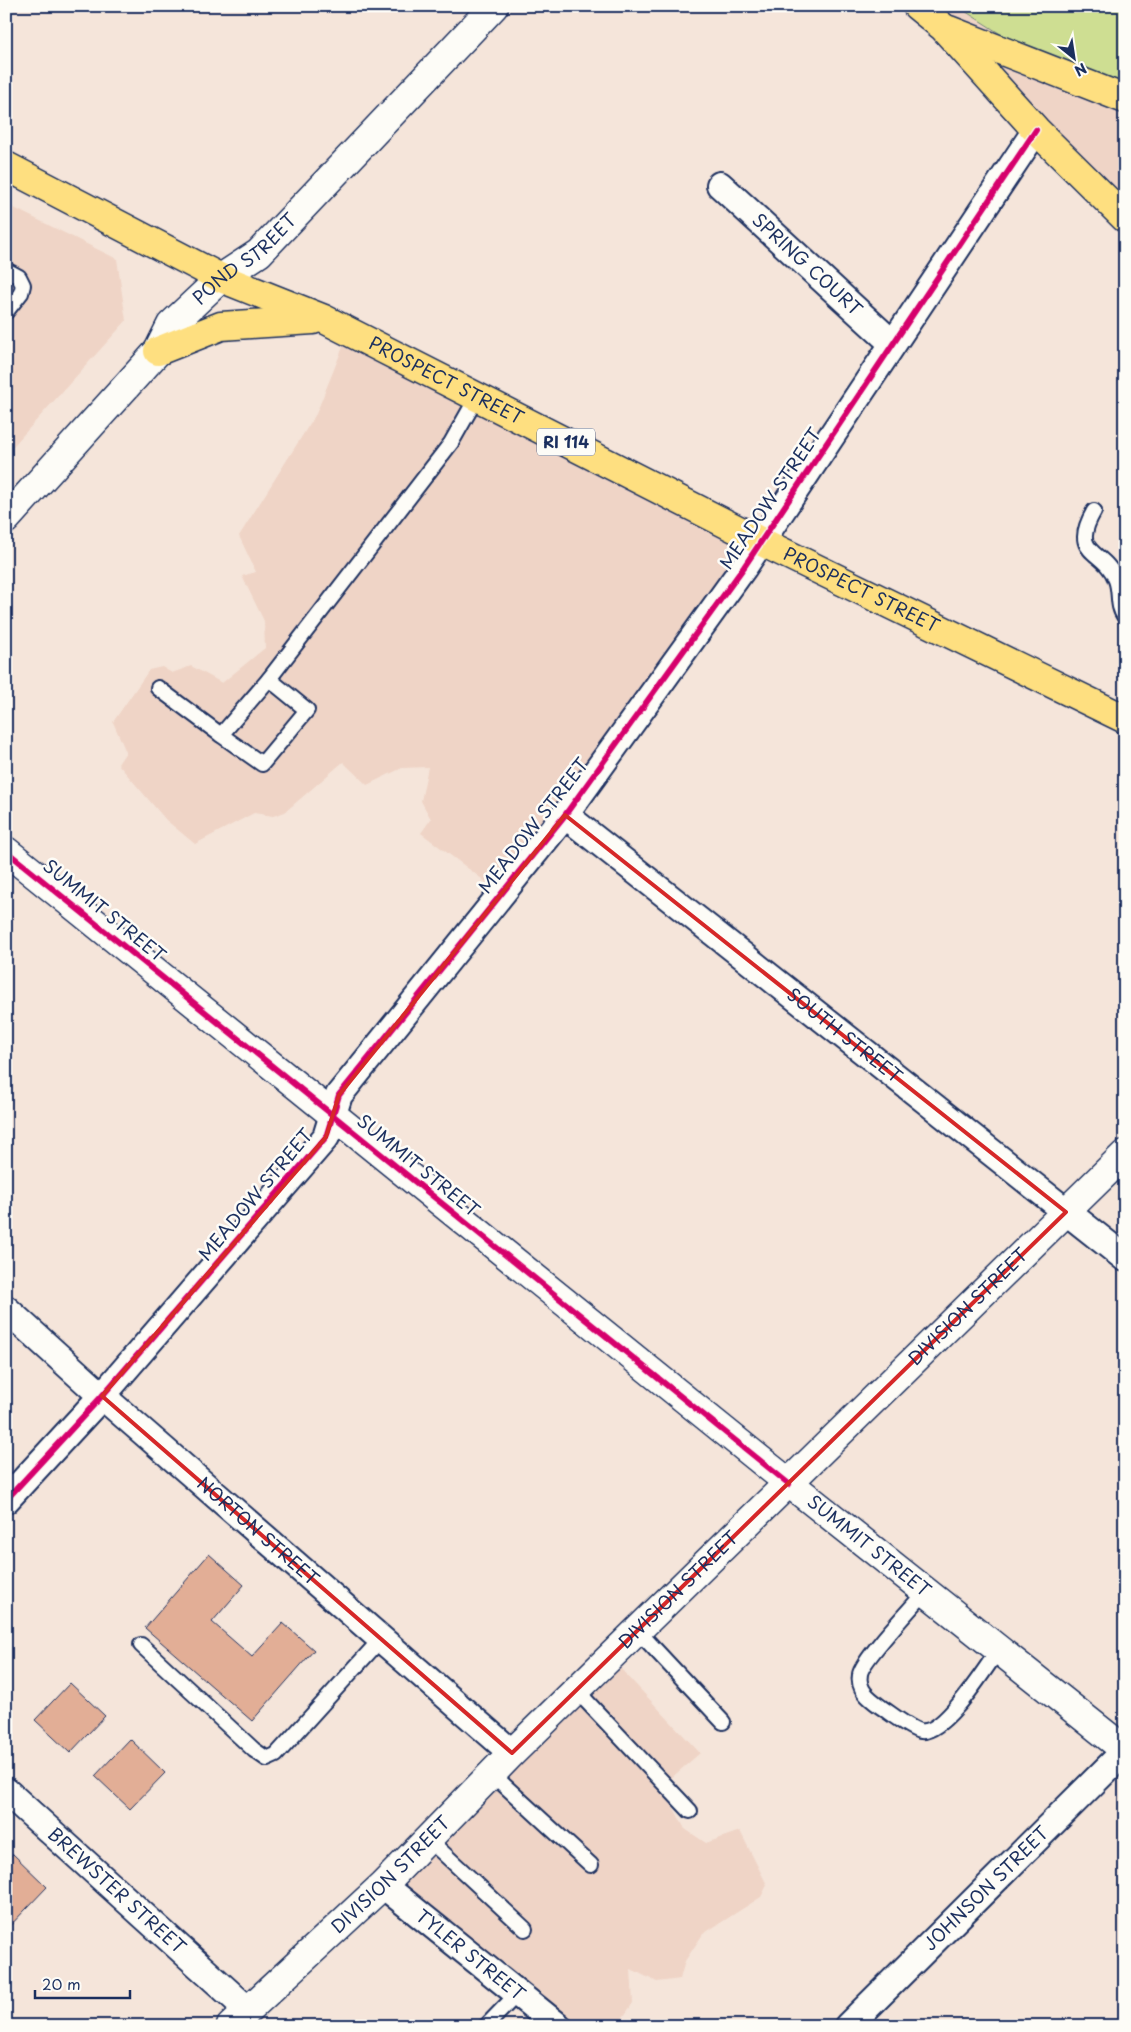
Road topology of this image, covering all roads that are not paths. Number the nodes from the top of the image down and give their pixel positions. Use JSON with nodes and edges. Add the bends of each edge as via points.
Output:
{"nodes":[{"id":1,"x":494,"y":6,"type":"edge"},
{"id":2,"x":917,"y":6,"type":"edge"},
{"id":3,"x":944,"y":28,"type":"junction"},
{"id":4,"x":1125,"y":98,"type":"edge"},
{"id":5,"x":1036,"y":130,"type":"junction"},
{"id":6,"x":6,"y":166,"type":"edge"},
{"id":7,"x":720,"y":186,"type":"dead end"},
{"id":8,"x":1125,"y":218,"type":"edge"},
{"id":9,"x":6,"y":270,"type":"edge"},
{"id":10,"x":221,"y":278,"type":"junction"},
{"id":11,"x":6,"y":312,"type":"edge"},
{"id":12,"x":324,"y":319,"type":"junction"},
{"id":13,"x":892,"y":343,"type":"junction"},
{"id":14,"x":158,"y":351,"type":"junction"},
{"id":15,"x":477,"y":397,"type":"junction"},
{"id":16,"x":1094,"y":511,"type":"dead end"},
{"id":17,"x":6,"y":519,"type":"edge"},
{"id":18,"x":762,"y":542,"type":"junction"},
{"id":19,"x":1125,"y":617,"type":"edge"},
{"id":20,"x":268,"y":679,"type":"junction"},
{"id":21,"x":158,"y":688,"type":"dead end"},
{"id":22,"x":1125,"y":719,"type":"edge"},
{"id":23,"x":221,"y":735,"type":"junction"},
{"id":24,"x":564,"y":815,"type":"junction"},
{"id":25,"x":6,"y":851,"type":"edge"},
{"id":26,"x":333,"y":1116,"type":"junction"},
{"id":27,"x":1125,"y":1154,"type":"edge"},
{"id":28,"x":1066,"y":1212,"type":"junction"},
{"id":29,"x":1125,"y":1258,"type":"edge"},
{"id":30,"x":6,"y":1309,"type":"edge"},
{"id":31,"x":102,"y":1396,"type":"junction"},
{"id":32,"x":789,"y":1484,"type":"junction"},
{"id":33,"x":6,"y":1500,"type":"edge"},
{"id":34,"x":926,"y":1591,"type":"junction"},
{"id":35,"x":638,"y":1631,"type":"junction"},
{"id":36,"x":381,"y":1639,"type":"junction"},
{"id":37,"x":141,"y":1645,"type":"dead end"},
{"id":38,"x":999,"y":1649,"type":"junction"},
{"id":39,"x":576,"y":1690,"type":"junction"},
{"id":40,"x":723,"y":1722,"type":"dead end"},
{"id":41,"x":1125,"y":1750,"type":"edge"},
{"id":42,"x":512,"y":1753,"type":"junction"},
{"id":43,"x":492,"y":1774,"type":"junction"},
{"id":44,"x":6,"y":1791,"type":"edge"},
{"id":45,"x":690,"y":1811,"type":"dead end"},
{"id":46,"x":428,"y":1839,"type":"junction"},
{"id":47,"x":591,"y":1865,"type":"dead end"},
{"id":48,"x":383,"y":1885,"type":"junction"},
{"id":49,"x":525,"y":1929,"type":"dead end"},
{"id":50,"x":518,"y":1993,"type":"junction"},
{"id":51,"x":240,"y":2018,"type":"edge"},
{"id":52,"x":486,"y":2026,"type":"edge"},
{"id":53,"x":558,"y":2026,"type":"edge"},
{"id":54,"x":848,"y":2026,"type":"edge"}],
"edges":[{"from":1,"to":10,"type":"street","name":"POND STREET","via":[[259,253]]},
{"from":2,"to":3,"type":"main road"},
{"from":3,"to":4,"type":"main road"},
{"from":3,"to":5,"type":"main road"},
{"from":5,"to":8,"type":"main road"},
{"from":5,"to":13,"type":"street","name":"MEADOW STREET"},
{"from":6,"to":10,"type":"main road","name":"PROSPECT STREET","number":"RI 114"},
{"from":7,"to":13,"type":"street","name":"SPRING COURT"},
{"from":9,"to":11,"type":"lane","via":[[20,277],[23,285],[21,293]]},
{"from":10,"to":12,"type":"main road","name":"PROSPECT STREET","number":"RI 114"},
{"from":10,"to":14,"type":"street","name":"POND STREET","via":[[172,325]]},
{"from":12,"to":14,"type":"main road","via":[[221,326]]},
{"from":12,"to":15,"type":"main road","name":"PROSPECT STREET","number":"RI 114"},
{"from":13,"to":18,"type":"street","name":"MEADOW STREET"},
{"from":14,"to":17,"type":"street","name":"POND STREET"},
{"from":15,"to":18,"type":"main road","name":"PROSPECT STREET","number":"RI 114"},
{"from":15,"to":20,"type":"lane","via":[[451,443]]},
{"from":16,"to":19,"type":"lane","via":[[1084,528],[1088,548],[1116,579],[1120,610]]},
{"from":18,"to":22,"type":"main road","name":"PROSPECT STREET","number":"RI 114"},
{"from":18,"to":24,"type":"street","name":"MEADOW STREET"},
{"from":20,"to":23,"type":"lane"},
{"from":20,"to":23,"type":"lane","via":[[306,710],[262,764]]},
{"from":21,"to":23,"type":"lane"},
{"from":24,"to":26,"type":"street","name":"MEADOW STREET","via":[[339,1095]]},
{"from":24,"to":28,"type":"street","name":"SOUTH STREET"},
{"from":25,"to":26,"type":"street","name":"SUMMIT STREET"},
{"from":26,"to":31,"type":"street","name":"MEADOW STREET","via":[[326,1138]]},
{"from":26,"to":32,"type":"street","name":"SUMMIT STREET"},
{"from":27,"to":28,"type":"street","name":"DIVISION STREET"},
{"from":28,"to":29,"type":"street","name":"SOUTH STREET"},
{"from":28,"to":32,"type":"street","name":"DIVISION STREET"},
{"from":30,"to":31,"type":"street","name":"NORTON STREET"},
{"from":31,"to":33,"type":"street","name":"MEADOW STREET"},
{"from":31,"to":36,"type":"street","name":"NORTON STREET"},
{"from":32,"to":34,"type":"street","name":"SUMMIT STREET"},
{"from":32,"to":35,"type":"street","name":"DIVISION STREET"},
{"from":34,"to":38,"type":"street","name":"SUMMIT STREET"},
{"from":34,"to":38,"type":"lane","via":[[860,1672],[865,1695],[919,1731],[930,1730],[952,1713]]},
{"from":35,"to":39,"type":"street","name":"DIVISION STREET"},
{"from":35,"to":40,"type":"lane"},
{"from":36,"to":37,"type":"lane","via":[[276,1755],[267,1759]]},
{"from":36,"to":42,"type":"street","name":"NORTON STREET"},
{"from":38,"to":41,"type":"street","name":"SUMMIT STREET"},
{"from":39,"to":42,"type":"street","name":"DIVISION STREET"},
{"from":39,"to":45,"type":"lane"},
{"from":41,"to":54,"type":"street","name":"JOHNSON STREET"},
{"from":42,"to":43,"type":"street","name":"DIVISION STREET"},
{"from":43,"to":46,"type":"street","name":"DIVISION STREET"},
{"from":43,"to":47,"type":"lane"},
{"from":44,"to":51,"type":"street","name":"BREWSTER STREET"},
{"from":46,"to":48,"type":"street","name":"DIVISION STREET"},
{"from":46,"to":49,"type":"lane"},
{"from":48,"to":50,"type":"street","name":"TYLER STREET"},
{"from":48,"to":51,"type":"street","name":"DIVISION STREET"},
{"from":50,"to":52,"type":"lane"},
{"from":50,"to":53,"type":"street","name":"TYLER STREET"}]}
